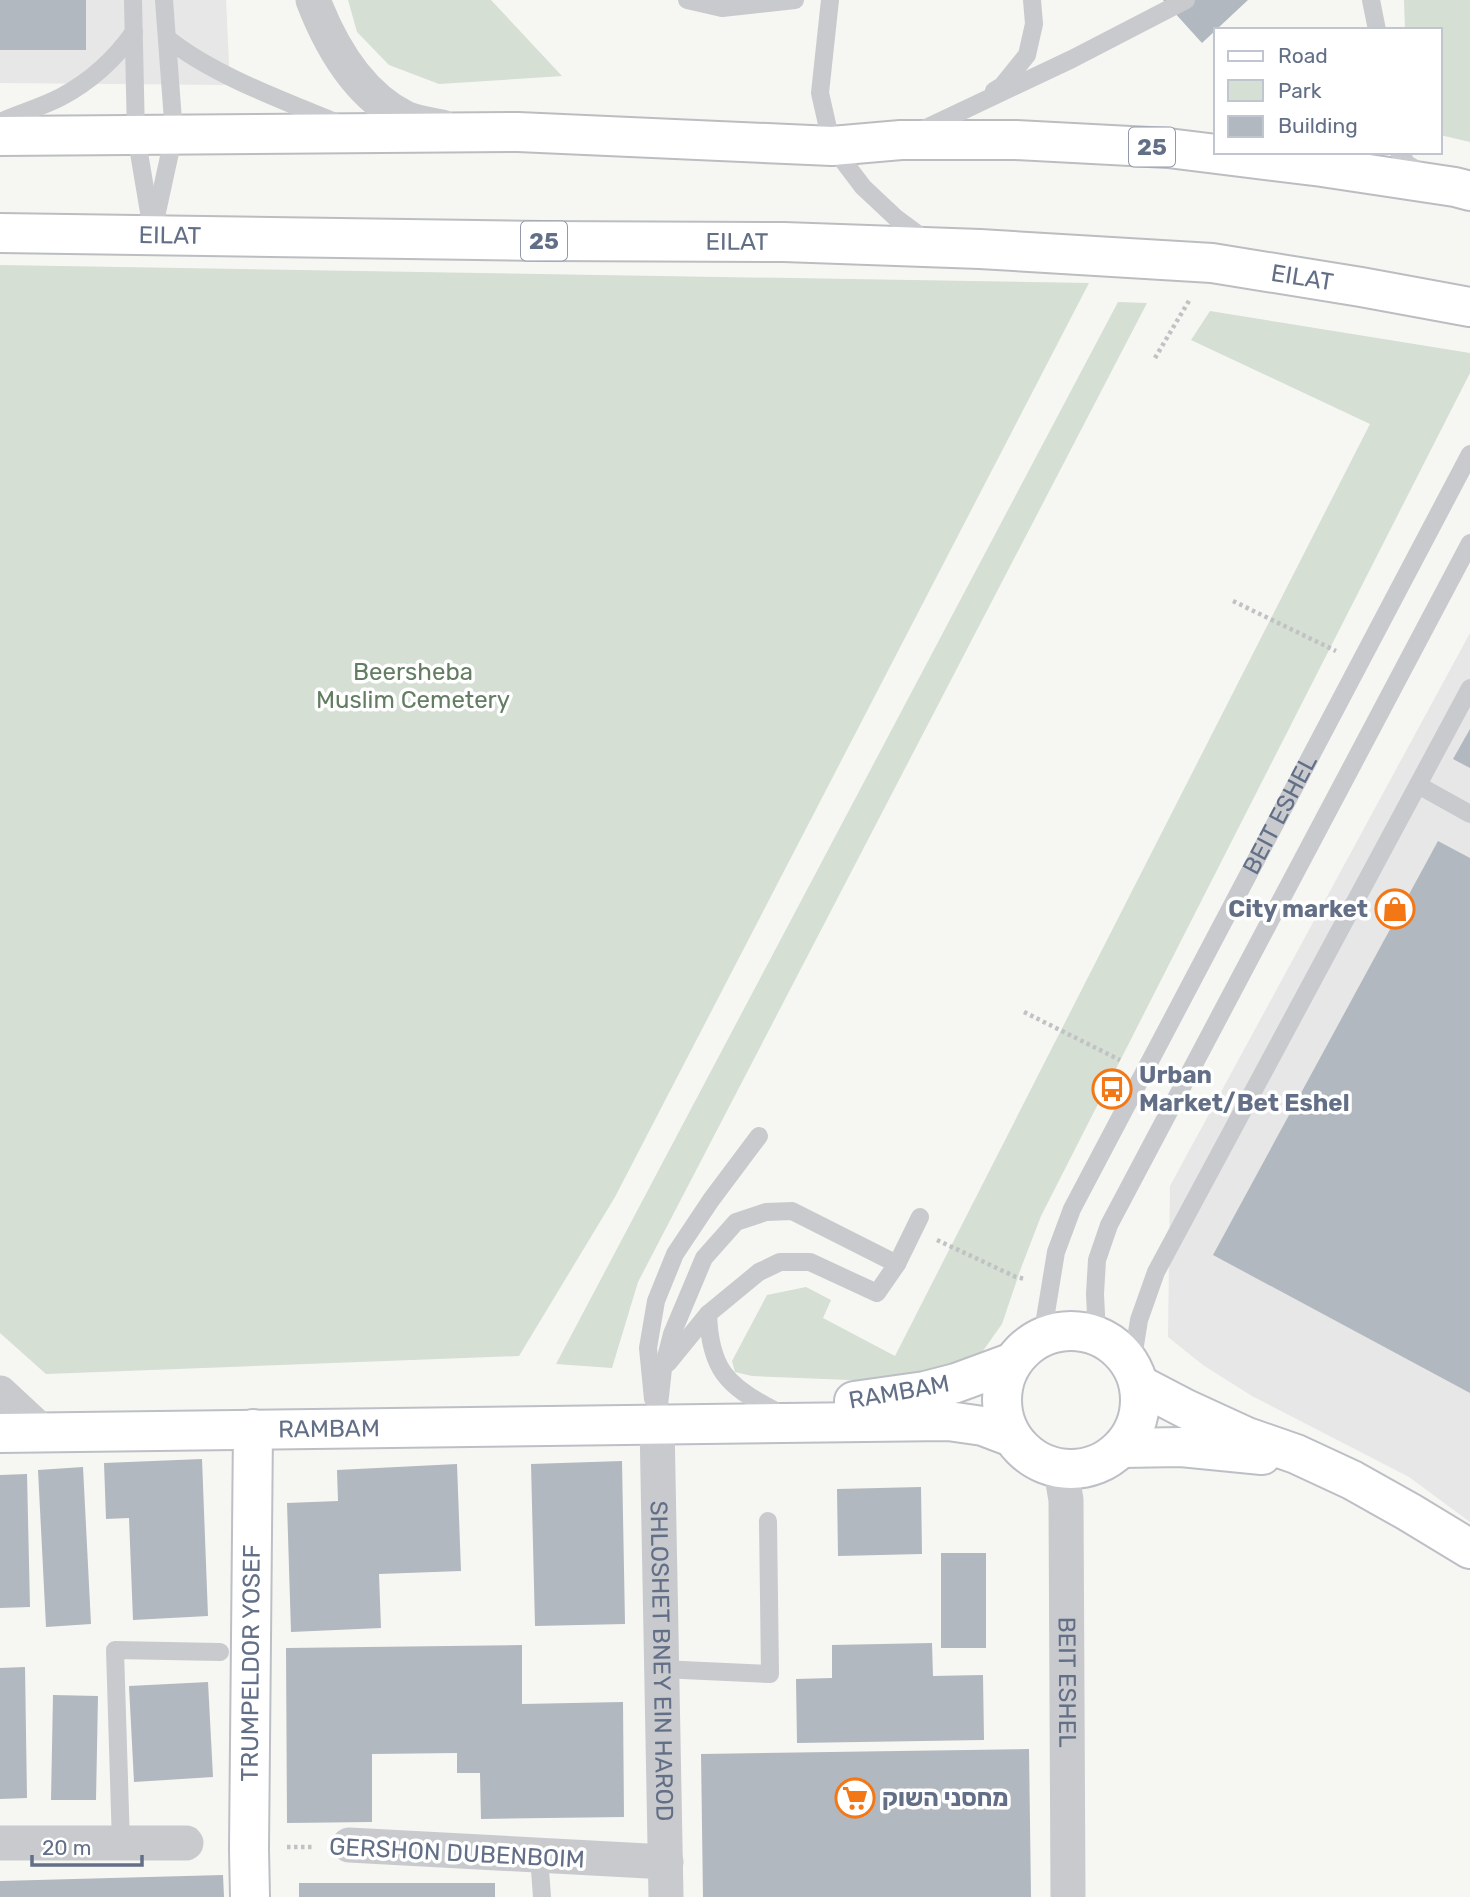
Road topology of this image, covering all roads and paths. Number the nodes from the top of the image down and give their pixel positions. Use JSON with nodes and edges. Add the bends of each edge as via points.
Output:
{"nodes":[{"id":1,"x":133,"y":0,"type":"edge"},
{"id":2,"x":164,"y":0,"type":"edge"},
{"id":3,"x":313,"y":0,"type":"edge"},
{"id":4,"x":687,"y":0,"type":"edge"},
{"id":5,"x":795,"y":0,"type":"edge"},
{"id":6,"x":830,"y":0,"type":"edge"},
{"id":7,"x":1032,"y":0,"type":"edge"},
{"id":8,"x":1186,"y":0,"type":"edge"},
{"id":9,"x":1371,"y":0,"type":"edge"},
{"id":10,"x":1377,"y":28,"type":"edge"},
{"id":11,"x":134,"y":32,"type":"junction"},
{"id":12,"x":167,"y":38,"type":"junction"},
{"id":13,"x":976,"y":104,"type":"junction"},
{"id":14,"x":0,"y":122,"type":"edge"},
{"id":15,"x":362,"y":133,"type":"junction"},
{"id":16,"x":466,"y":133,"type":"junction"},
{"id":17,"x":174,"y":134,"type":"junction"},
{"id":18,"x":136,"y":135,"type":"junction"},
{"id":19,"x":0,"y":136,"type":"edge"},
{"id":20,"x":901,"y":140,"type":"junction"},
{"id":21,"x":832,"y":146,"type":"junction"},
{"id":22,"x":1214,"y":154,"type":"edge"},
{"id":23,"x":1217,"y":154,"type":"edge"},
{"id":24,"x":1400,"y":154,"type":"edge"},
{"id":25,"x":1456,"y":188,"type":"edge"},
{"id":26,"x":0,"y":233,"type":"edge"},
{"id":27,"x":152,"y":235,"type":"junction"},
{"id":28,"x":935,"y":247,"type":"junction"},
{"id":29,"x":1212,"y":263,"type":"junction"},
{"id":30,"x":1470,"y":307,"type":"edge"},
{"id":31,"x":1155,"y":358,"type":"dead end"},
{"id":32,"x":1470,"y":454,"type":"edge"},
{"id":33,"x":1470,"y":543,"type":"edge"},
{"id":34,"x":1233,"y":601,"type":"dead end"},
{"id":35,"x":1360,"y":662,"type":"junction"},
{"id":36,"x":1470,"y":688,"type":"edge"},
{"id":37,"x":1418,"y":785,"type":"junction"},
{"id":38,"x":1470,"y":814,"type":"edge"},
{"id":39,"x":1024,"y":1012,"type":"dead end"},
{"id":40,"x":1144,"y":1072,"type":"junction"},
{"id":41,"x":759,"y":1136,"type":"dead end"},
{"id":42,"x":917,"y":1223,"type":"joint"},
{"id":43,"x":897,"y":1264,"type":"junction"},
{"id":44,"x":1016,"y":1277,"type":"dead end"},
{"id":45,"x":708,"y":1314,"type":"junction"},
{"id":46,"x":1097,"y":1335,"type":"junction"},
{"id":47,"x":1042,"y":1337,"type":"junction"},
{"id":48,"x":1013,"y":1362,"type":"junction"},
{"id":49,"x":663,"y":1369,"type":"junction"},
{"id":50,"x":1136,"y":1374,"type":"junction"},
{"id":51,"x":0,"y":1393,"type":"edge"},
{"id":52,"x":774,"y":1410,"type":"junction"},
{"id":53,"x":657,"y":1423,"type":"junction"},
{"id":54,"x":253,"y":1429,"type":"junction"},
{"id":55,"x":0,"y":1433,"type":"edge"},
{"id":56,"x":42,"y":1433,"type":"junction"},
{"id":57,"x":1012,"y":1437,"type":"junction"},
{"id":58,"x":1122,"y":1448,"type":"junction"},
{"id":59,"x":1059,"y":1468,"type":"junction"},
{"id":60,"x":1352,"y":1480,"type":"junction"},
{"id":61,"x":768,"y":1521,"type":"dead end"},
{"id":62,"x":1470,"y":1549,"type":"edge"},
{"id":63,"x":220,"y":1653,"type":"dead end"},
{"id":64,"x":661,"y":1670,"type":"junction"},
{"id":65,"x":0,"y":1843,"type":"edge"},
{"id":66,"x":186,"y":1843,"type":"dead end"},
{"id":67,"x":121,"y":1844,"type":"junction"},
{"id":68,"x":349,"y":1845,"type":"joint"},
{"id":69,"x":249,"y":1849,"type":"junction"},
{"id":70,"x":539,"y":1856,"type":"junction"},
{"id":71,"x":666,"y":1863,"type":"junction"},
{"id":72,"x":250,"y":1897,"type":"edge"},
{"id":73,"x":542,"y":1897,"type":"edge"},
{"id":74,"x":666,"y":1897,"type":"edge"},
{"id":75,"x":1068,"y":1897,"type":"edge"}],
"edges":[{"from":1,"to":11,"type":"lane"},
{"from":2,"to":12,"type":"lane"},
{"from":3,"to":16,"type":"street","via":[[323,28],[348,68],[377,99],[407,119]]},
{"from":4,"to":5,"type":"lane","via":[[722,8]]},
{"from":6,"to":21,"type":"lane","via":[[820,93]]},
{"from":7,"to":13,"type":"lane","via":[[1034,24],[1027,55],[1002,86]]},
{"from":8,"to":13,"type":"lane"},
{"from":9,"to":10,"type":"lane"},
{"from":11,"to":14,"type":"lane","via":[[103,69],[62,96]]},
{"from":11,"to":18,"type":"lane"},
{"from":12,"to":15,"type":"lane","via":[[223,72]]},
{"from":12,"to":17,"type":"lane"},
{"from":13,"to":20,"type":"lane"},
{"from":15,"to":16,"type":"main road","number":"25"},
{"from":15,"to":17,"type":"main road","number":"25"},
{"from":16,"to":21,"type":"main road","number":"25"},
{"from":17,"to":18,"type":"main road","number":"25"},
{"from":17,"to":27,"type":"lane"},
{"from":18,"to":19,"type":"main road","number":"25"},
{"from":18,"to":27,"type":"lane"},
{"from":20,"to":21,"type":"main road","number":"25"},
{"from":20,"to":22,"type":"main road","number":"25","via":[[1016,140]]},
{"from":21,"to":28,"type":"lane","via":[[863,187]]},
{"from":23,"to":25,"type":"main road","number":"25"},
{"from":24,"to":25,"type":"lane","via":[[1407,164]]},
{"from":26,"to":27,"type":"main road","name":"EILAT","number":"25"},
{"from":27,"to":28,"type":"main road","name":"EILAT","number":"25"},
{"from":28,"to":29,"type":"main road","name":"EILAT","number":"25"},
{"from":29,"to":30,"type":"main road","name":"EILAT","number":"25"},
{"from":29,"to":31,"type":"path"},
{"from":32,"to":35,"type":"lane","name":"BEIT ESHEL"},
{"from":33,"to":46,"type":"lane","name":"BEIT ESHEL","via":[[1109,1225],[1097,1260]]},
{"from":34,"to":35,"type":"path"},
{"from":35,"to":40,"type":"lane","name":"BEIT ESHEL"},
{"from":36,"to":37,"type":"lane"},
{"from":37,"to":38,"type":"lane"},
{"from":37,"to":50,"type":"lane","via":[[1156,1272],[1139,1321]]},
{"from":39,"to":40,"type":"path"},
{"from":40,"to":47,"type":"lane","name":"BEIT ESHEL","via":[[1072,1209],[1056,1252]]},
{"from":41,"to":53,"type":"lane","via":[[675,1254],[656,1301],[648,1348]]},
{"from":42,"to":43,"type":"lane"},
{"from":42,"to":44,"type":"path"},
{"from":43,"to":45,"type":"lane","via":[[877,1293],[810,1262],[780,1262],[759,1272]]},
{"from":43,"to":49,"type":"lane","via":[[792,1211],[766,1212],[736,1222],[704,1258],[672,1334]]},
{"from":45,"to":49,"type":"lane"},
{"from":45,"to":52,"type":"lane","via":[[712,1352],[719,1368],[733,1385]]},
{"from":46,"to":47,"type":"main road","via":[[1060,1331]]},
{"from":46,"to":50,"type":"main road","via":[[1117,1347]]},
{"from":47,"to":48,"type":"main road"},
{"from":48,"to":52,"type":"main road","name":"RAMBAM","via":[[925,1391]]},
{"from":48,"to":57,"type":"main road","via":[[1001,1399]]},
{"from":49,"to":53,"type":"lane"},
{"from":50,"to":58,"type":"main road","via":[[1141,1408],[1135,1430]]},
{"from":50,"to":60,"type":"main road","via":[[1186,1409]]},
{"from":51,"to":56,"type":"street"},
{"from":52,"to":53,"type":"main road","name":"RAMBAM"},
{"from":53,"to":54,"type":"main road","name":"RAMBAM"},
{"from":53,"to":57,"type":"main road","name":"RAMBAM","via":[[948,1421],[983,1426]]},
{"from":53,"to":64,"type":"street","name":"SHLOSHET BNEY EIN HAROD"},
{"from":54,"to":56,"type":"main road","name":"RAMBAM"},
{"from":54,"to":69,"type":"main road","name":"TRUMPELDOR YOSEF"},
{"from":55,"to":56,"type":"main road","name":"RAMBAM"},
{"from":57,"to":59,"type":"main road","via":[[1040,1463]]},
{"from":58,"to":59,"type":"main road","via":[[1103,1462],[1081,1469]]},
{"from":58,"to":60,"type":"main road","via":[[1181,1447],[1268,1456]]},
{"from":59,"to":75,"type":"street","name":"BEIT ESHEL","via":[[1066,1500]]},
{"from":60,"to":62,"type":"main road"},
{"from":61,"to":64,"type":"lane","via":[[770,1674]]},
{"from":63,"to":67,"type":"lane","via":[[116,1650]]},
{"from":64,"to":71,"type":"street","name":"SHLOSHET BNEY EIN HAROD"},
{"from":65,"to":67,"type":"street"},
{"from":66,"to":67,"type":"street"},
{"from":68,"to":69,"type":"path","name":"GERSHON DUBENBOIM"},
{"from":68,"to":70,"type":"street","name":"GERSHON DUBENBOIM"},
{"from":69,"to":72,"type":"main road","name":"TRUMPELDOR YOSEF"},
{"from":70,"to":71,"type":"street","name":"GERSHON DUBENBOIM"},
{"from":70,"to":73,"type":"lane"},
{"from":71,"to":74,"type":"street","name":"SHLOSHET BNEY EIN HAROD"}]}
